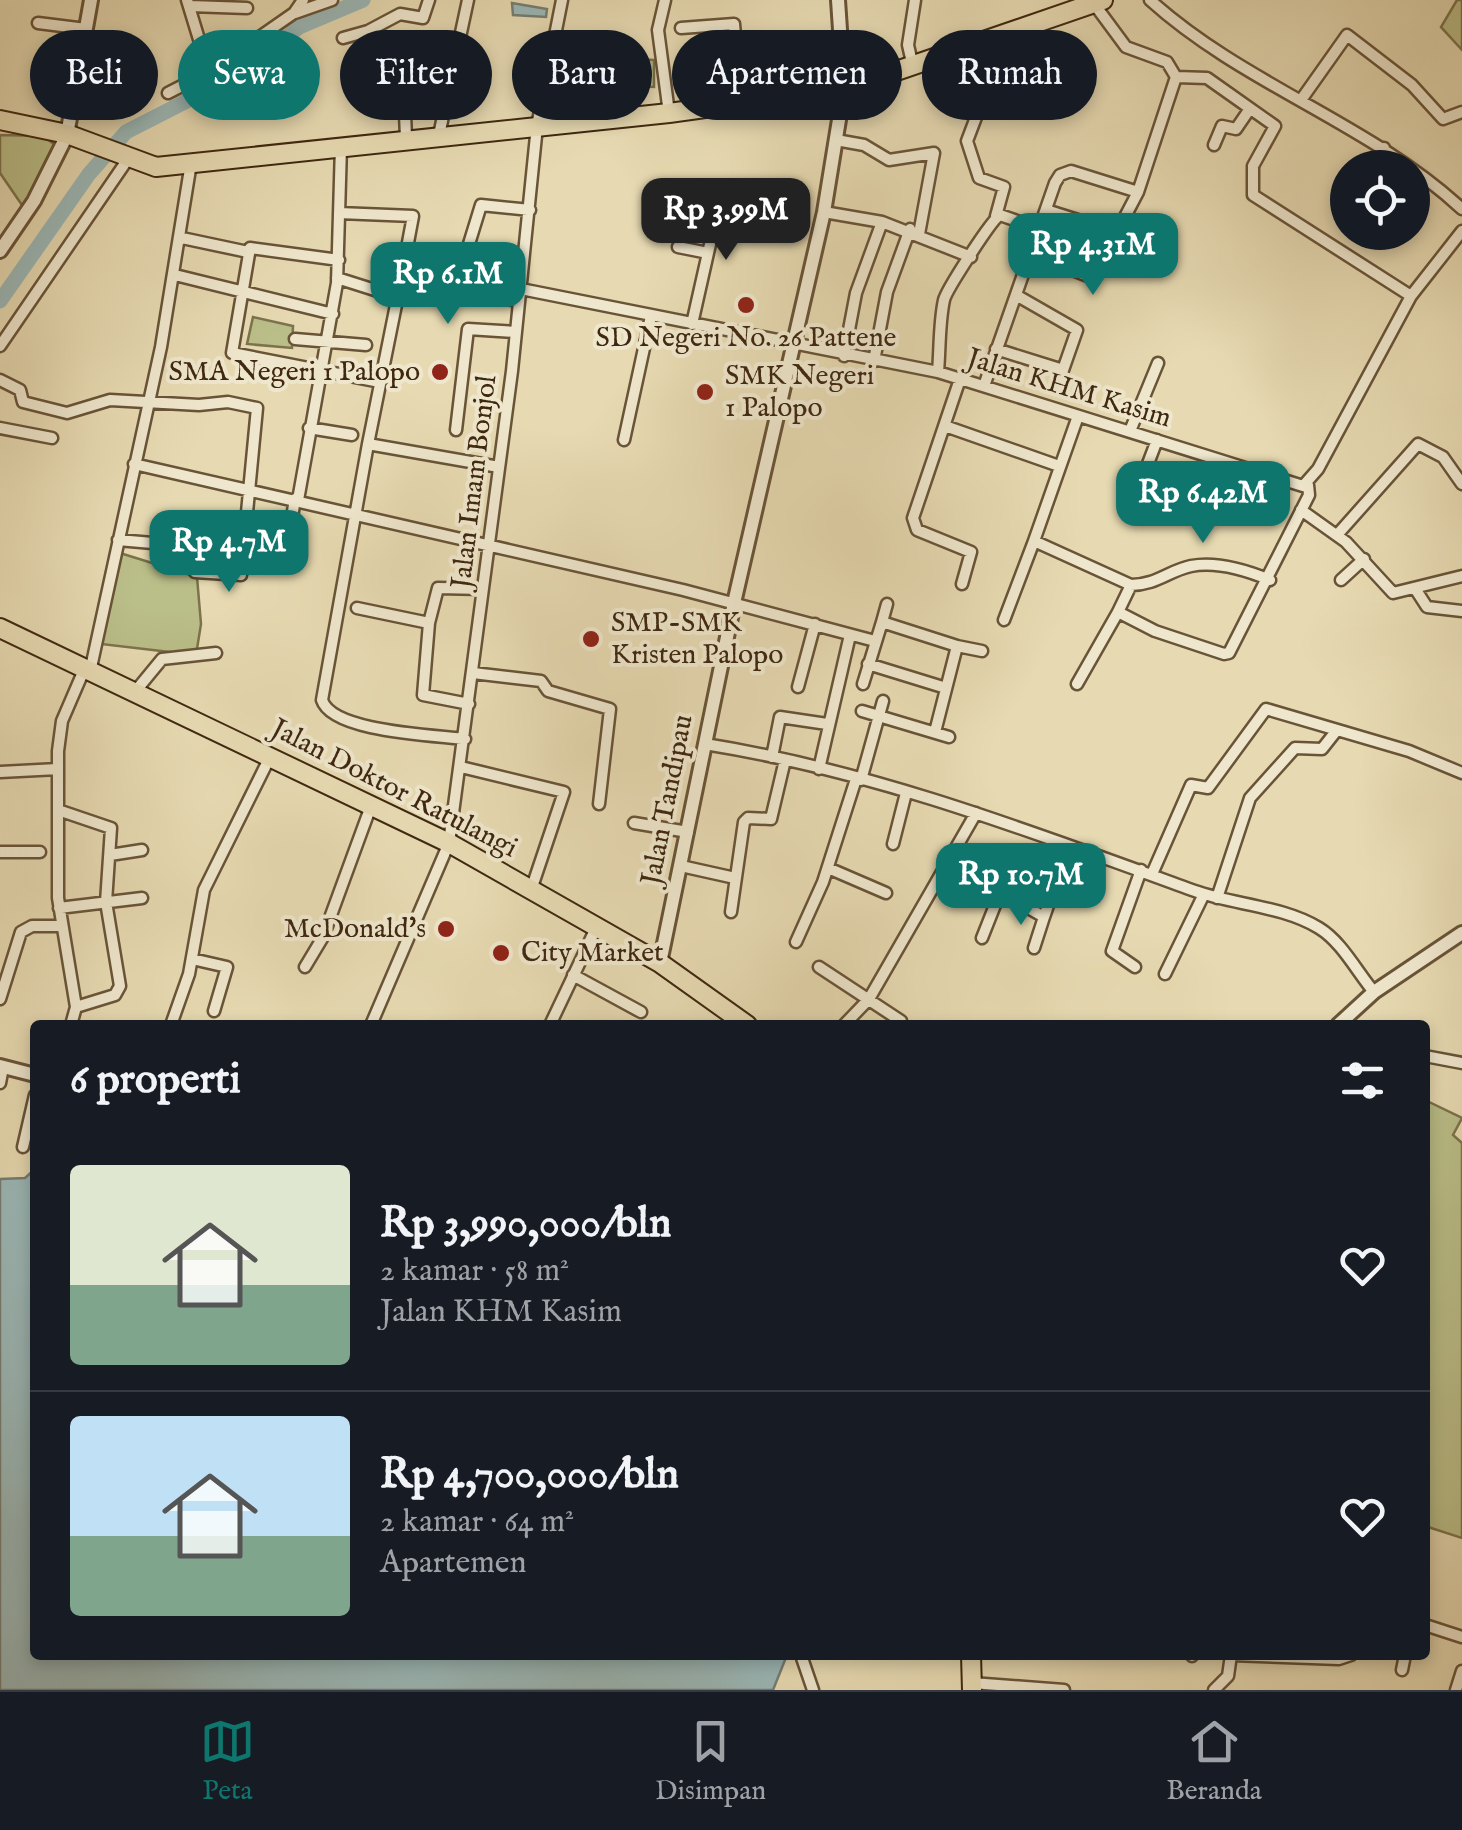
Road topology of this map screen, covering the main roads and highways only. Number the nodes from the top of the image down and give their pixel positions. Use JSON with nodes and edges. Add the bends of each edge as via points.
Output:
{"nodes":[{"id":1,"x":1096,"y":1,"type":"edge"},
{"id":2,"x":0,"y":120,"type":"edge"},
{"id":3,"x":48,"y":130,"type":"junction"},
{"id":4,"x":0,"y":131,"type":"edge"},
{"id":5,"x":0,"y":628,"type":"edge"},
{"id":6,"x":741,"y":1020,"type":"edge"},
{"id":7,"x":971,"y":1660,"type":"edge"},
{"id":8,"x":972,"y":1687,"type":"edge"}],
"edges":[{"from":1,"to":3,"type":"highway","via":[[844,90],[741,105],[156,167]]},
{"from":2,"to":3,"type":"highway"},
{"from":3,"to":4,"type":"highway"},
{"from":5,"to":6,"type":"highway","name":"Jalan Doktor Ratulangi","via":[[449,844],[660,963]]},
{"from":7,"to":8,"type":"highway"}]}
